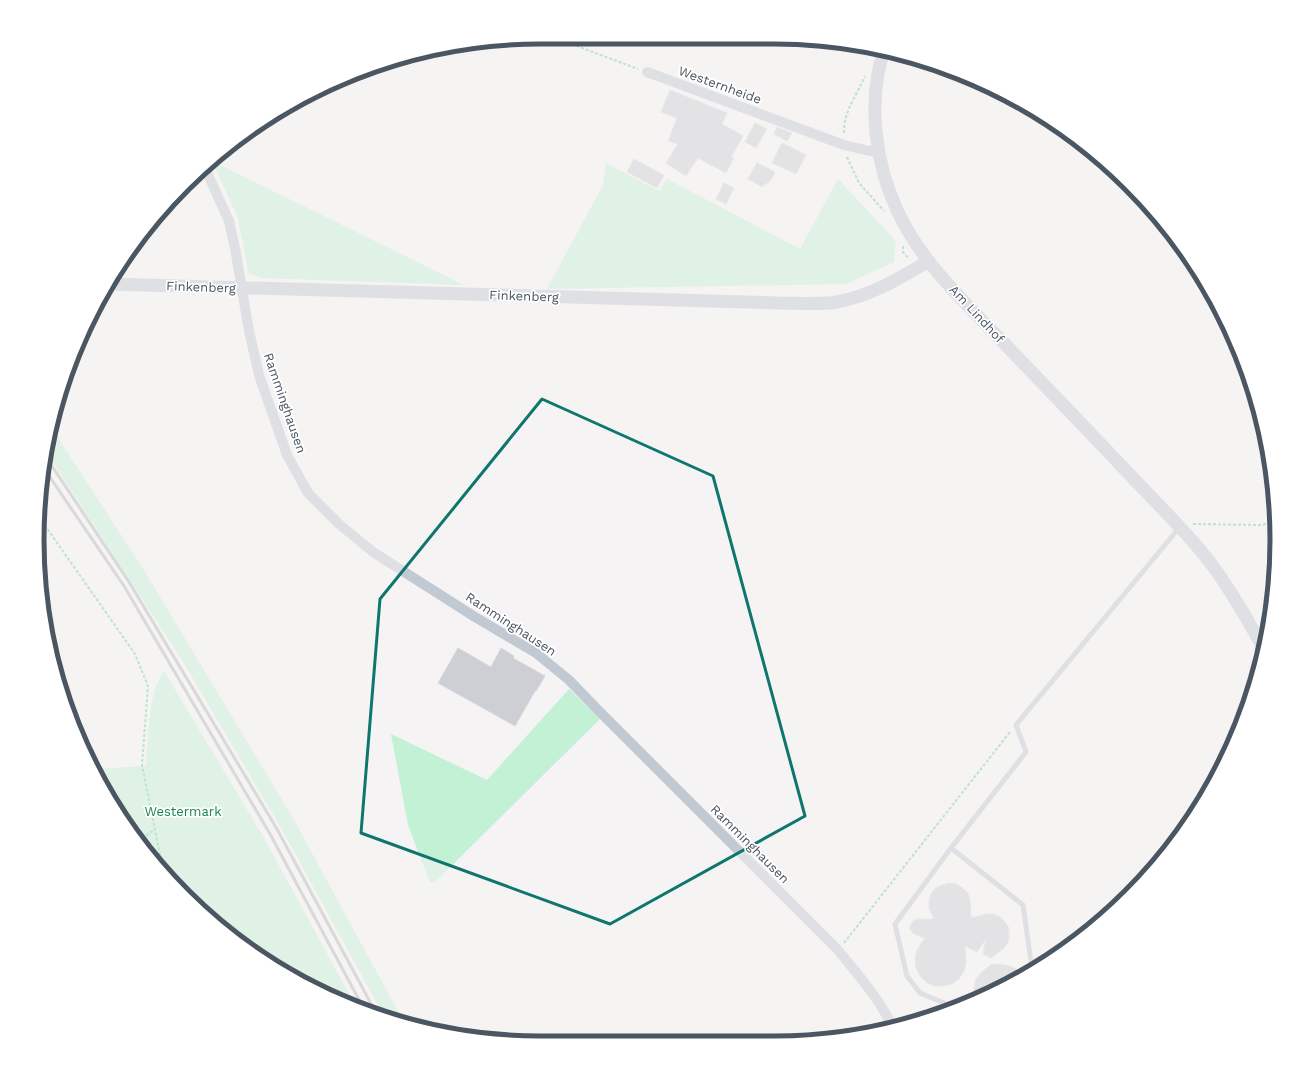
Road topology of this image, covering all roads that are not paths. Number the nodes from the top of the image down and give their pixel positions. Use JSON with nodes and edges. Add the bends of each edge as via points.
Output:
{"nodes":[{"id":1,"x":883,"y":57,"type":"edge"},
{"id":2,"x":647,"y":72,"type":"road end"},
{"id":3,"x":879,"y":153,"type":"junction"},
{"id":4,"x":207,"y":172,"type":"edge"},
{"id":5,"x":929,"y":261,"type":"junction"},
{"id":6,"x":115,"y":284,"type":"edge"},
{"id":7,"x":241,"y":288,"type":"junction"},
{"id":8,"x":1180,"y":527,"type":"junction"},
{"id":9,"x":1259,"y":641,"type":"edge"},
{"id":10,"x":951,"y":848,"type":"junction"},
{"id":11,"x":1031,"y":964,"type":"edge"},
{"id":12,"x":948,"y":1004,"type":"edge"},
{"id":13,"x":890,"y":1022,"type":"edge"}],
"edges":[{"from":1,"to":3,"type":"street","name":"Am Lindhof","via":[[875,106]]},
{"from":2,"to":3,"type":"street","name":"Westernheide","via":[[844,144]]},
{"from":3,"to":5,"type":"street","name":"Am Lindhof","via":[[887,186],[898,213]]},
{"from":4,"to":7,"type":"street","name":"Ramminghausen","via":[[229,220]]},
{"from":5,"to":7,"type":"street","name":"Finkenberg","via":[[887,286],[836,302],[779,303]]},
{"from":5,"to":8,"type":"street","name":"Am Lindhof"},
{"from":6,"to":7,"type":"street","name":"Finkenberg"},
{"from":7,"to":13,"type":"street","name":"Ramminghausen","via":[[259,375],[287,455],[308,493],[339,524],[374,552],[536,653],[569,680],[838,950],[867,986]]},
{"from":8,"to":9,"type":"street","name":"Am Lindhof","via":[[1197,545],[1232,594]]},
{"from":8,"to":10,"type":"lane","via":[[1016,725],[1026,752]]},
{"from":10,"to":11,"type":"lane","via":[[1023,905]]},
{"from":10,"to":12,"type":"lane","via":[[895,924],[907,976],[920,993]]}]}
